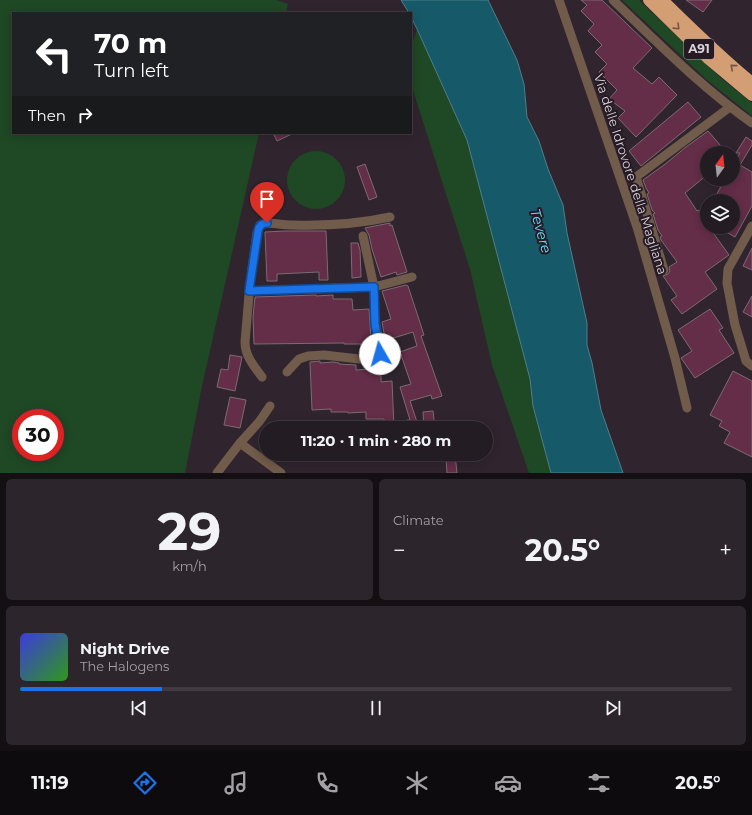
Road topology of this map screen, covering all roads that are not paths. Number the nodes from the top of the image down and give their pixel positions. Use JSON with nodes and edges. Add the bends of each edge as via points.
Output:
{"nodes":[{"id":1,"x":559,"y":0,"type":"edge"},
{"id":2,"x":613,"y":0,"type":"edge"},
{"id":3,"x":649,"y":0,"type":"edge"},
{"id":4,"x":662,"y":0,"type":"edge"},
{"id":5,"x":752,"y":83,"type":"edge"},
{"id":6,"x":752,"y":94,"type":"edge"},
{"id":7,"x":730,"y":107,"type":"junction"},
{"id":8,"x":752,"y":123,"type":"edge"},
{"id":9,"x":390,"y":217,"type":"dead end"},
{"id":10,"x":752,"y":226,"type":"edge"},
{"id":11,"x":363,"y":236,"type":"dead end"},
{"id":12,"x":664,"y":270,"type":"dead end"},
{"id":13,"x":412,"y":277,"type":"dead end"},
{"id":14,"x":374,"y":287,"type":"junction"},
{"id":15,"x":249,"y":291,"type":"junction"},
{"id":16,"x":752,"y":366,"type":"edge"},
{"id":17,"x":287,"y":372,"type":"dead end"},
{"id":18,"x":262,"y":377,"type":"dead end"},
{"id":19,"x":270,"y":406,"type":"dead end"},
{"id":20,"x":687,"y":408,"type":"dead end"},
{"id":21,"x":240,"y":443,"type":"junction"},
{"id":22,"x":217,"y":473,"type":"edge"},
{"id":23,"x":281,"y":473,"type":"edge"}],
"edges":[{"from":1,"to":20,"type":"street","name":"Via delle Idrovore della Magliana","via":[[637,227]]},
{"from":2,"to":7,"type":"street"},
{"from":3,"to":6,"type":"highway","number":"A91","one_way":true,"via":[[715,64]]},
{"from":5,"to":4,"type":"highway","number":"A91","one_way":true},
{"from":7,"to":8,"type":"street"},
{"from":7,"to":12,"type":"street","via":[[636,177]]},
{"from":9,"to":15,"type":"street","via":[[349,224],[262,224],[257,233]]},
{"from":10,"to":16,"type":"street","via":[[728,269],[727,283],[735,325],[746,362]]},
{"from":11,"to":14,"type":"street"},
{"from":13,"to":14,"type":"street"},
{"from":14,"to":15,"type":"street"},
{"from":14,"to":17,"type":"street","via":[[375,324],[380,350],[377,358],[365,360],[308,356],[299,360]]},
{"from":15,"to":18,"type":"street","via":[[245,346],[249,359]]},
{"from":19,"to":21,"type":"street"},
{"from":21,"to":22,"type":"street"},
{"from":21,"to":23,"type":"street"}]}
